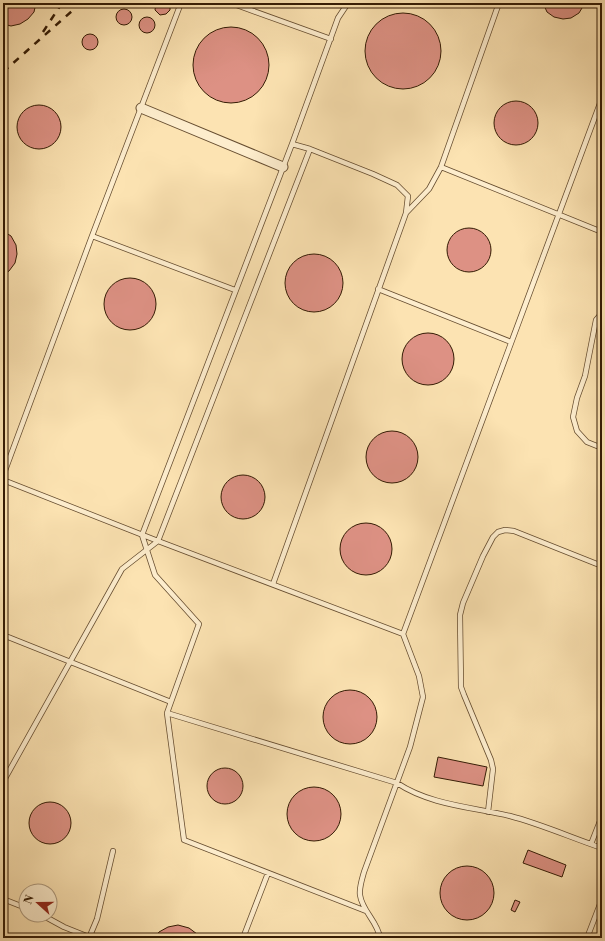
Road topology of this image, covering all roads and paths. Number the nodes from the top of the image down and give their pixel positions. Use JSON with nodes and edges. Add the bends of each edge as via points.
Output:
{"nodes":[{"id":1,"x":181,"y":3,"type":"edge"},
{"id":2,"x":230,"y":3,"type":"edge"},
{"id":3,"x":348,"y":3,"type":"edge"},
{"id":4,"x":499,"y":3,"type":"edge"},
{"id":5,"x":331,"y":39,"type":"junction"},
{"id":6,"x":602,"y":98,"type":"edge"},
{"id":7,"x":141,"y":108,"type":"junction"},
{"id":8,"x":292,"y":144,"type":"junction"},
{"id":9,"x":310,"y":149,"type":"junction"},
{"id":10,"x":283,"y":167,"type":"junction"},
{"id":11,"x":441,"y":167,"type":"junction"},
{"id":12,"x":406,"y":213,"type":"junction"},
{"id":13,"x":558,"y":214,"type":"junction"},
{"id":14,"x":602,"y":232,"type":"edge"},
{"id":15,"x":92,"y":236,"type":"junction"},
{"id":16,"x":378,"y":289,"type":"junction"},
{"id":17,"x":235,"y":290,"type":"junction"},
{"id":18,"x":602,"y":313,"type":"edge"},
{"id":19,"x":511,"y":342,"type":"junction"},
{"id":20,"x":602,"y":448,"type":"edge"},
{"id":21,"x":3,"y":476,"type":"edge"},
{"id":22,"x":3,"y":480,"type":"edge"},
{"id":23,"x":142,"y":535,"type":"junction"},
{"id":24,"x":158,"y":541,"type":"junction"},
{"id":25,"x":147,"y":550,"type":"junction"},
{"id":26,"x":602,"y":566,"type":"edge"},
{"id":27,"x":273,"y":584,"type":"junction"},
{"id":28,"x":403,"y":634,"type":"junction"},
{"id":29,"x":3,"y":635,"type":"edge"},
{"id":30,"x":70,"y":662,"type":"junction"},
{"id":31,"x":171,"y":702,"type":"junction"},
{"id":32,"x":167,"y":713,"type":"junction"},
{"id":33,"x":3,"y":782,"type":"edge"},
{"id":34,"x":397,"y":783,"type":"junction"},
{"id":35,"x":488,"y":812,"type":"junction"},
{"id":36,"x":602,"y":816,"type":"edge"},
{"id":37,"x":591,"y":844,"type":"junction"},
{"id":38,"x":602,"y":848,"type":"edge"},
{"id":39,"x":113,"y":851,"type":"dead end"},
{"id":40,"x":268,"y":873,"type":"junction"},
{"id":41,"x":3,"y":899,"type":"edge"},
{"id":42,"x":602,"y":899,"type":"edge"},
{"id":43,"x":18,"y":905,"type":"edge"},
{"id":44,"x":366,"y":911,"type":"junction"},
{"id":45,"x":57,"y":923,"type":"edge"},
{"id":46,"x":89,"y":938,"type":"edge"},
{"id":47,"x":244,"y":938,"type":"edge"},
{"id":48,"x":380,"y":938,"type":"edge"},
{"id":49,"x":587,"y":938,"type":"edge"}],
"edges":[{"from":1,"to":7,"type":"lane"},
{"from":2,"to":5,"type":"lane"},
{"from":3,"to":5,"type":"lane","via":[[338,18]]},
{"from":4,"to":11,"type":"lane"},
{"from":5,"to":8,"type":"lane"},
{"from":6,"to":13,"type":"lane"},
{"from":7,"to":10,"type":"street"},
{"from":7,"to":15,"type":"lane"},
{"from":8,"to":9,"type":"lane"},
{"from":8,"to":10,"type":"lane"},
{"from":9,"to":12,"type":"lane","via":[[397,185],[408,196]]},
{"from":9,"to":24,"type":"lane"},
{"from":10,"to":17,"type":"lane"},
{"from":11,"to":12,"type":"lane","via":[[429,189]]},
{"from":11,"to":13,"type":"lane"},
{"from":12,"to":16,"type":"lane"},
{"from":13,"to":14,"type":"lane"},
{"from":13,"to":19,"type":"lane"},
{"from":15,"to":17,"type":"lane"},
{"from":15,"to":21,"type":"lane"},
{"from":16,"to":19,"type":"lane"},
{"from":16,"to":27,"type":"lane"},
{"from":17,"to":23,"type":"lane"},
{"from":18,"to":20,"type":"lane","via":[[596,320],[585,376],[573,416],[577,431],[587,442]]},
{"from":19,"to":28,"type":"lane"},
{"from":22,"to":23,"type":"lane"},
{"from":23,"to":24,"type":"lane"},
{"from":23,"to":25,"type":"lane"},
{"from":24,"to":25,"type":"lane"},
{"from":24,"to":27,"type":"lane"},
{"from":25,"to":30,"type":"lane","via":[[122,570]]},
{"from":25,"to":31,"type":"lane","via":[[155,575],[199,624]]},
{"from":26,"to":35,"type":"lane","via":[[514,531],[505,530],[498,532],[483,556],[460,615],[461,686],[492,765]]},
{"from":27,"to":28,"type":"lane"},
{"from":28,"to":34,"type":"lane","via":[[419,676],[423,697],[410,747]]},
{"from":29,"to":30,"type":"lane"},
{"from":30,"to":31,"type":"lane"},
{"from":30,"to":33,"type":"lane"},
{"from":31,"to":32,"type":"lane"},
{"from":32,"to":34,"type":"lane"},
{"from":32,"to":40,"type":"lane","via":[[184,840]]},
{"from":34,"to":35,"type":"lane","via":[[429,799]]},
{"from":34,"to":44,"type":"lane","via":[[364,872],[360,894]]},
{"from":35,"to":37,"type":"lane","via":[[511,816]]},
{"from":36,"to":37,"type":"lane"},
{"from":37,"to":38,"type":"lane"},
{"from":39,"to":46,"type":"lane","via":[[97,919]]},
{"from":40,"to":44,"type":"lane"},
{"from":40,"to":47,"type":"lane"},
{"from":41,"to":43,"type":"lane"},
{"from":42,"to":49,"type":"lane"},
{"from":44,"to":48,"type":"lane","via":[[379,931]]},
{"from":45,"to":46,"type":"lane"}]}
